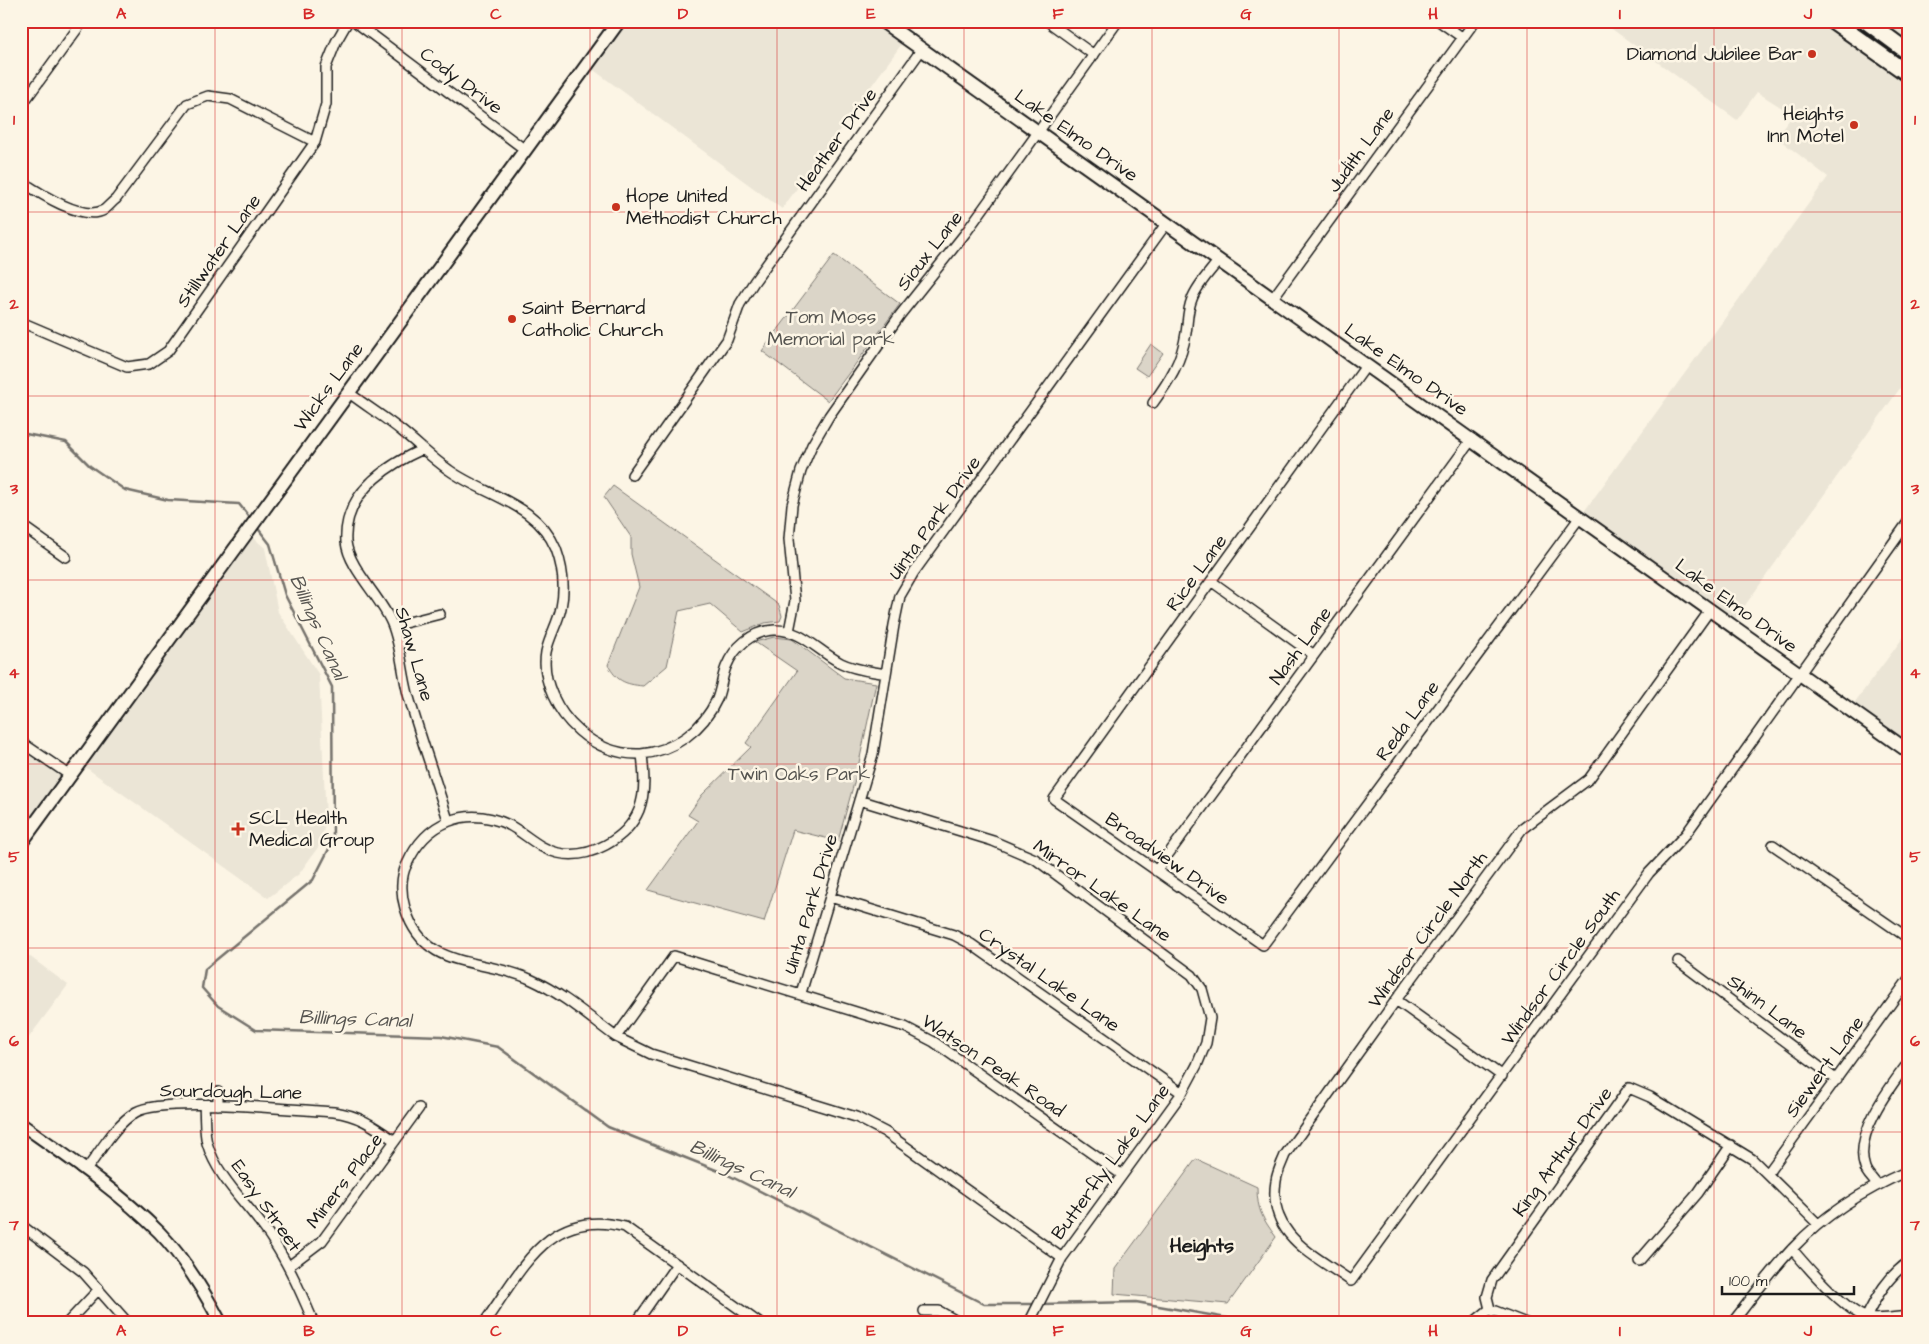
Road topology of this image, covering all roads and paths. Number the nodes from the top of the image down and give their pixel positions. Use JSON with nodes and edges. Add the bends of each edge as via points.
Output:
{"nodes":[{"id":1,"x":83,"y":21,"type":"edge"},
{"id":2,"x":348,"y":21,"type":"edge"},
{"id":3,"x":354,"y":21,"type":"edge"},
{"id":4,"x":619,"y":21,"type":"edge"},
{"id":5,"x":882,"y":21,"type":"edge"},
{"id":6,"x":1046,"y":21,"type":"edge"},
{"id":7,"x":1118,"y":21,"type":"edge"},
{"id":8,"x":1439,"y":21,"type":"edge"},
{"id":9,"x":1475,"y":21,"type":"edge"},
{"id":10,"x":1833,"y":21,"type":"edge"},
{"id":11,"x":1866,"y":21,"type":"edge"},
{"id":12,"x":1463,"y":38,"type":"junction"},
{"id":13,"x":922,"y":49,"type":"junction"},
{"id":14,"x":1908,"y":52,"type":"edge"},
{"id":15,"x":1094,"y":55,"type":"junction"},
{"id":16,"x":1908,"y":74,"type":"edge"},
{"id":17,"x":21,"y":106,"type":"edge"},
{"id":18,"x":1039,"y":134,"type":"junction"},
{"id":19,"x":315,"y":142,"type":"junction"},
{"id":20,"x":524,"y":150,"type":"junction"},
{"id":21,"x":21,"y":181,"type":"edge"},
{"id":22,"x":1166,"y":224,"type":"junction"},
{"id":23,"x":1219,"y":260,"type":"junction"},
{"id":24,"x":1273,"y":298,"type":"junction"},
{"id":25,"x":21,"y":322,"type":"edge"},
{"id":26,"x":1366,"y":366,"type":"junction"},
{"id":27,"x":348,"y":392,"type":"junction"},
{"id":28,"x":1153,"y":403,"type":"dead end"},
{"id":29,"x":1472,"y":439,"type":"junction"},
{"id":30,"x":423,"y":449,"type":"junction"},
{"id":31,"x":632,"y":475,"type":"dead end"},
{"id":32,"x":1580,"y":517,"type":"junction"},
{"id":33,"x":1908,"y":522,"type":"edge"},
{"id":34,"x":21,"y":524,"type":"edge"},
{"id":35,"x":66,"y":557,"type":"dead end"},
{"id":36,"x":1211,"y":581,"type":"junction"},
{"id":37,"x":1710,"y":610,"type":"junction"},
{"id":38,"x":440,"y":614,"type":"dead end"},
{"id":39,"x":393,"y":626,"type":"junction"},
{"id":40,"x":789,"y":631,"type":"junction"},
{"id":41,"x":1314,"y":654,"type":"junction"},
{"id":42,"x":886,"y":674,"type":"junction"},
{"id":43,"x":1801,"y":675,"type":"junction"},
{"id":44,"x":21,"y":742,"type":"edge"},
{"id":45,"x":1906,"y":747,"type":"edge"},
{"id":46,"x":642,"y":754,"type":"junction"},
{"id":47,"x":71,"y":776,"type":"junction"},
{"id":48,"x":1054,"y":799,"type":"joint"},
{"id":49,"x":859,"y":800,"type":"junction"},
{"id":50,"x":448,"y":820,"type":"junction"},
{"id":51,"x":21,"y":843,"type":"edge"},
{"id":52,"x":1773,"y":845,"type":"dead end"},
{"id":53,"x":1156,"y":871,"type":"junction"},
{"id":54,"x":830,"y":897,"type":"junction"},
{"id":55,"x":1908,"y":938,"type":"edge"},
{"id":56,"x":1263,"y":945,"type":"joint"},
{"id":57,"x":1678,"y":961,"type":"dead end"},
{"id":58,"x":1908,"y":980,"type":"edge"},
{"id":59,"x":801,"y":993,"type":"junction"},
{"id":60,"x":1396,"y":1000,"type":"junction"},
{"id":61,"x":1210,"y":1018,"type":"joint"},
{"id":62,"x":616,"y":1037,"type":"junction"},
{"id":63,"x":1906,"y":1068,"type":"edge"},
{"id":64,"x":1502,"y":1076,"type":"junction"},
{"id":65,"x":1837,"y":1080,"type":"junction"},
{"id":66,"x":218,"y":1092,"type":"dead end"},
{"id":67,"x":1182,"y":1093,"type":"junction"},
{"id":68,"x":204,"y":1105,"type":"junction"},
{"id":69,"x":218,"y":1105,"type":"junction"},
{"id":70,"x":419,"y":1108,"type":"dead end"},
{"id":71,"x":21,"y":1124,"type":"edge"},
{"id":72,"x":395,"y":1141,"type":"junction"},
{"id":73,"x":1731,"y":1145,"type":"junction"},
{"id":74,"x":86,"y":1170,"type":"junction"},
{"id":75,"x":1908,"y":1171,"type":"edge"},
{"id":76,"x":1768,"y":1173,"type":"junction"},
{"id":77,"x":1121,"y":1174,"type":"junction"},
{"id":78,"x":1876,"y":1184,"type":"junction"},
{"id":79,"x":1818,"y":1224,"type":"junction"},
{"id":80,"x":21,"y":1225,"type":"edge"},
{"id":81,"x":1792,"y":1249,"type":"junction"},
{"id":82,"x":1062,"y":1258,"type":"junction"},
{"id":83,"x":1639,"y":1261,"type":"dead end"},
{"id":84,"x":1908,"y":1262,"type":"edge"},
{"id":85,"x":677,"y":1264,"type":"junction"},
{"id":86,"x":289,"y":1266,"type":"junction"},
{"id":87,"x":1351,"y":1281,"type":"joint"},
{"id":88,"x":99,"y":1289,"type":"junction"},
{"id":89,"x":1490,"y":1309,"type":"junction"},
{"id":90,"x":924,"y":1310,"type":"dead end"},
{"id":91,"x":1908,"y":1316,"type":"edge"},
{"id":92,"x":1866,"y":1318,"type":"junction"},
{"id":93,"x":1030,"y":1320,"type":"edge"},
{"id":94,"x":1474,"y":1322,"type":"edge"},
{"id":95,"x":67,"y":1323,"type":"edge"},
{"id":96,"x":128,"y":1323,"type":"edge"},
{"id":97,"x":221,"y":1323,"type":"edge"},
{"id":98,"x":314,"y":1323,"type":"edge"},
{"id":99,"x":484,"y":1323,"type":"edge"},
{"id":100,"x":636,"y":1323,"type":"edge"},
{"id":101,"x":759,"y":1323,"type":"edge"},
{"id":102,"x":960,"y":1323,"type":"edge"},
{"id":103,"x":1526,"y":1323,"type":"edge"},
{"id":104,"x":1732,"y":1323,"type":"edge"}],
"edges":[{"from":1,"to":17,"type":"street"},
{"from":2,"to":19,"type":"street","name":"Stillwater Lane","via":[[326,67],[326,104]]},
{"from":3,"to":20,"type":"street","name":"Cody Drive"},
{"from":4,"to":20,"type":"main road","name":"Wicks Lane"},
{"from":5,"to":13,"type":"main road","name":"Lake Elmo Drive"},
{"from":6,"to":15,"type":"street"},
{"from":7,"to":15,"type":"street","name":"Sioux Lane"},
{"from":8,"to":12,"type":"street"},
{"from":9,"to":12,"type":"street","name":"Judith Lane"},
{"from":10,"to":16,"type":"main road"},
{"from":11,"to":14,"type":"main road"},
{"from":12,"to":24,"type":"street","name":"Judith Lane"},
{"from":13,"to":18,"type":"main road","name":"Lake Elmo Drive"},
{"from":13,"to":31,"type":"street","name":"Heather Drive","via":[[754,282],[740,304],[727,340]]},
{"from":15,"to":18,"type":"street","name":"Sioux Lane"},
{"from":18,"to":22,"type":"main road","name":"Lake Elmo Drive"},
{"from":18,"to":40,"type":"street","name":"Sioux Lane","via":[[900,315],[812,445],[792,505],[789,539],[796,600]]},
{"from":19,"to":21,"type":"street","via":[[230,98],[208,96],[188,104],[116,199],[103,210],[89,212],[53,201]]},
{"from":19,"to":25,"type":"street","name":"Stillwater Lane","via":[[168,351],[148,364],[127,367]]},
{"from":20,"to":27,"type":"main road","name":"Wicks Lane"},
{"from":22,"to":23,"type":"main road","name":"Lake Elmo Drive"},
{"from":22,"to":42,"type":"street","name":"Uinta Park Drive","via":[[914,572],[900,596]]},
{"from":23,"to":24,"type":"main road","name":"Lake Elmo Drive"},
{"from":23,"to":28,"type":"street","via":[[1192,297],[1181,358],[1172,378]]},
{"from":24,"to":26,"type":"main road","name":"Lake Elmo Drive"},
{"from":26,"to":29,"type":"main road","name":"Lake Elmo Drive"},
{"from":26,"to":36,"type":"street","name":"Rice Lane"},
{"from":27,"to":30,"type":"street"},
{"from":27,"to":47,"type":"main road","name":"Wicks Lane"},
{"from":29,"to":32,"type":"main road","name":"Lake Elmo Drive"},
{"from":29,"to":41,"type":"street","name":"Nash Lane"},
{"from":30,"to":39,"type":"street","name":"Shaw Lane","via":[[405,457],[367,484],[356,500],[348,523],[346,543],[357,571],[382,603]]},
{"from":30,"to":46,"type":"street","via":[[470,484],[510,501],[547,531],[562,567],[563,583],[561,608],[546,653],[546,676],[554,699],[568,722],[588,740],[616,752]]},
{"from":32,"to":37,"type":"main road","name":"Lake Elmo Drive"},
{"from":32,"to":56,"type":"street","name":"Reda Lane"},
{"from":33,"to":43,"type":"street","name":"Windsor Circle South"},
{"from":34,"to":35,"type":"street"},
{"from":36,"to":41,"type":"street"},
{"from":36,"to":48,"type":"street","name":"Rice Lane"},
{"from":37,"to":43,"type":"main road","name":"Lake Elmo Drive"},
{"from":37,"to":60,"type":"street","name":"Windsor Circle North","via":[[1590,779],[1522,829]]},
{"from":38,"to":39,"type":"street"},
{"from":39,"to":50,"type":"street","name":"Shaw Lane","via":[[408,694]]},
{"from":40,"to":42,"type":"street","via":[[857,670]]},
{"from":40,"to":46,"type":"street","via":[[756,633],[743,642],[726,667],[707,718],[671,747]]},
{"from":41,"to":53,"type":"street","name":"Nash Lane"},
{"from":42,"to":49,"type":"street","name":"Uinta Park Drive","via":[[873,754]]},
{"from":43,"to":45,"type":"main road","name":"Lake Elmo Drive"},
{"from":43,"to":64,"type":"street","name":"Windsor Circle South","via":[[1686,834],[1649,873]]},
{"from":44,"to":47,"type":"street"},
{"from":46,"to":50,"type":"street","via":[[643,794],[638,811],[624,831],[604,846],[581,854],[559,853],[540,846],[509,825],[484,816]]},
{"from":47,"to":51,"type":"main road","name":"Wicks Lane"},
{"from":48,"to":53,"type":"street","name":"Broadview Drive"},
{"from":49,"to":54,"type":"street","name":"Uinta Park Drive"},
{"from":49,"to":61,"type":"street","name":"Mirror Lake Lane","via":[[993,841],[1035,859],[1192,975],[1202,989]]},
{"from":50,"to":62,"type":"street","via":[[413,850],[405,868],[401,896],[411,927],[429,947],[450,958],[508,970],[540,984]]},
{"from":52,"to":55,"type":"street"},
{"from":53,"to":56,"type":"street","name":"Broadview Drive"},
{"from":54,"to":59,"type":"street","name":"Uinta Park Drive"},
{"from":54,"to":67,"type":"street","name":"Crystal Lake Lane","via":[[954,935],[971,944]]},
{"from":57,"to":65,"type":"street","name":"Shinn Lane"},
{"from":58,"to":65,"type":"street","name":"Siewert Lane"},
{"from":59,"to":62,"type":"street","name":"Watson Peak Road","via":[[674,956]]},
{"from":59,"to":77,"type":"street","name":"Watson Peak Road","via":[[905,1026],[934,1042]]},
{"from":60,"to":64,"type":"street"},
{"from":60,"to":87,"type":"street","name":"Windsor Circle North","via":[[1285,1155],[1276,1180],[1280,1222],[1292,1238]]},
{"from":61,"to":67,"type":"street","name":"Butterfly Lake Lane","via":[[1206,1043]]},
{"from":62,"to":82,"type":"street","via":[[651,1054],[856,1117],[885,1132]]},
{"from":63,"to":78,"type":"street","via":[[1875,1113],[1863,1148],[1865,1168]]},
{"from":64,"to":87,"type":"street","name":"Windsor Circle South"},
{"from":65,"to":76,"type":"street","name":"Siewert Lane"},
{"from":66,"to":69,"type":"street"},
{"from":67,"to":77,"type":"street","name":"Butterfly Lake Lane"},
{"from":68,"to":69,"type":"street","name":"Sourdough Lane"},
{"from":68,"to":74,"type":"street","name":"Sourdough Lane","via":[[153,1106],[137,1111],[123,1121]]},
{"from":68,"to":86,"type":"street","name":"Easy Street","via":[[206,1141],[211,1155]]},
{"from":69,"to":72,"type":"street","name":"Sourdough Lane","via":[[351,1114],[369,1122]]},
{"from":70,"to":72,"type":"street","name":"Miners Place"},
{"from":71,"to":74,"type":"street"},
{"from":72,"to":86,"type":"street","name":"Miners Place","via":[[322,1241]]},
{"from":73,"to":76,"type":"street","name":"King Arthur Drive"},
{"from":73,"to":83,"type":"street","via":[[1698,1193]]},
{"from":73,"to":89,"type":"street","name":"King Arthur Drive","via":[[1629,1088],[1492,1280],[1487,1297]]},
{"from":74,"to":97,"type":"street","via":[[134,1208],[160,1234],[208,1298]]},
{"from":75,"to":78,"type":"street"},
{"from":76,"to":79,"type":"street","name":"King Arthur Drive"},
{"from":77,"to":82,"type":"street","name":"Butterfly Lake Lane"},
{"from":78,"to":79,"type":"street"},
{"from":79,"to":81,"type":"street"},
{"from":80,"to":88,"type":"street","via":[[65,1257]]},
{"from":81,"to":92,"type":"street","via":[[1814,1275]]},
{"from":81,"to":104,"type":"street"},
{"from":82,"to":93,"type":"street","name":"Butterfly Lake Lane"},
{"from":84,"to":92,"type":"street","via":[[1878,1293]]},
{"from":85,"to":99,"type":"street","via":[[625,1227],[605,1222],[580,1224],[553,1235],[532,1256]]},
{"from":85,"to":100,"type":"street"},
{"from":85,"to":101,"type":"street"},
{"from":86,"to":98,"type":"street","name":"Easy Street"},
{"from":88,"to":95,"type":"street"},
{"from":88,"to":96,"type":"street"},
{"from":89,"to":94,"type":"street"},
{"from":89,"to":103,"type":"street"},
{"from":90,"to":102,"type":"street","via":[[939,1311]]},
{"from":91,"to":92,"type":"street"}]}
